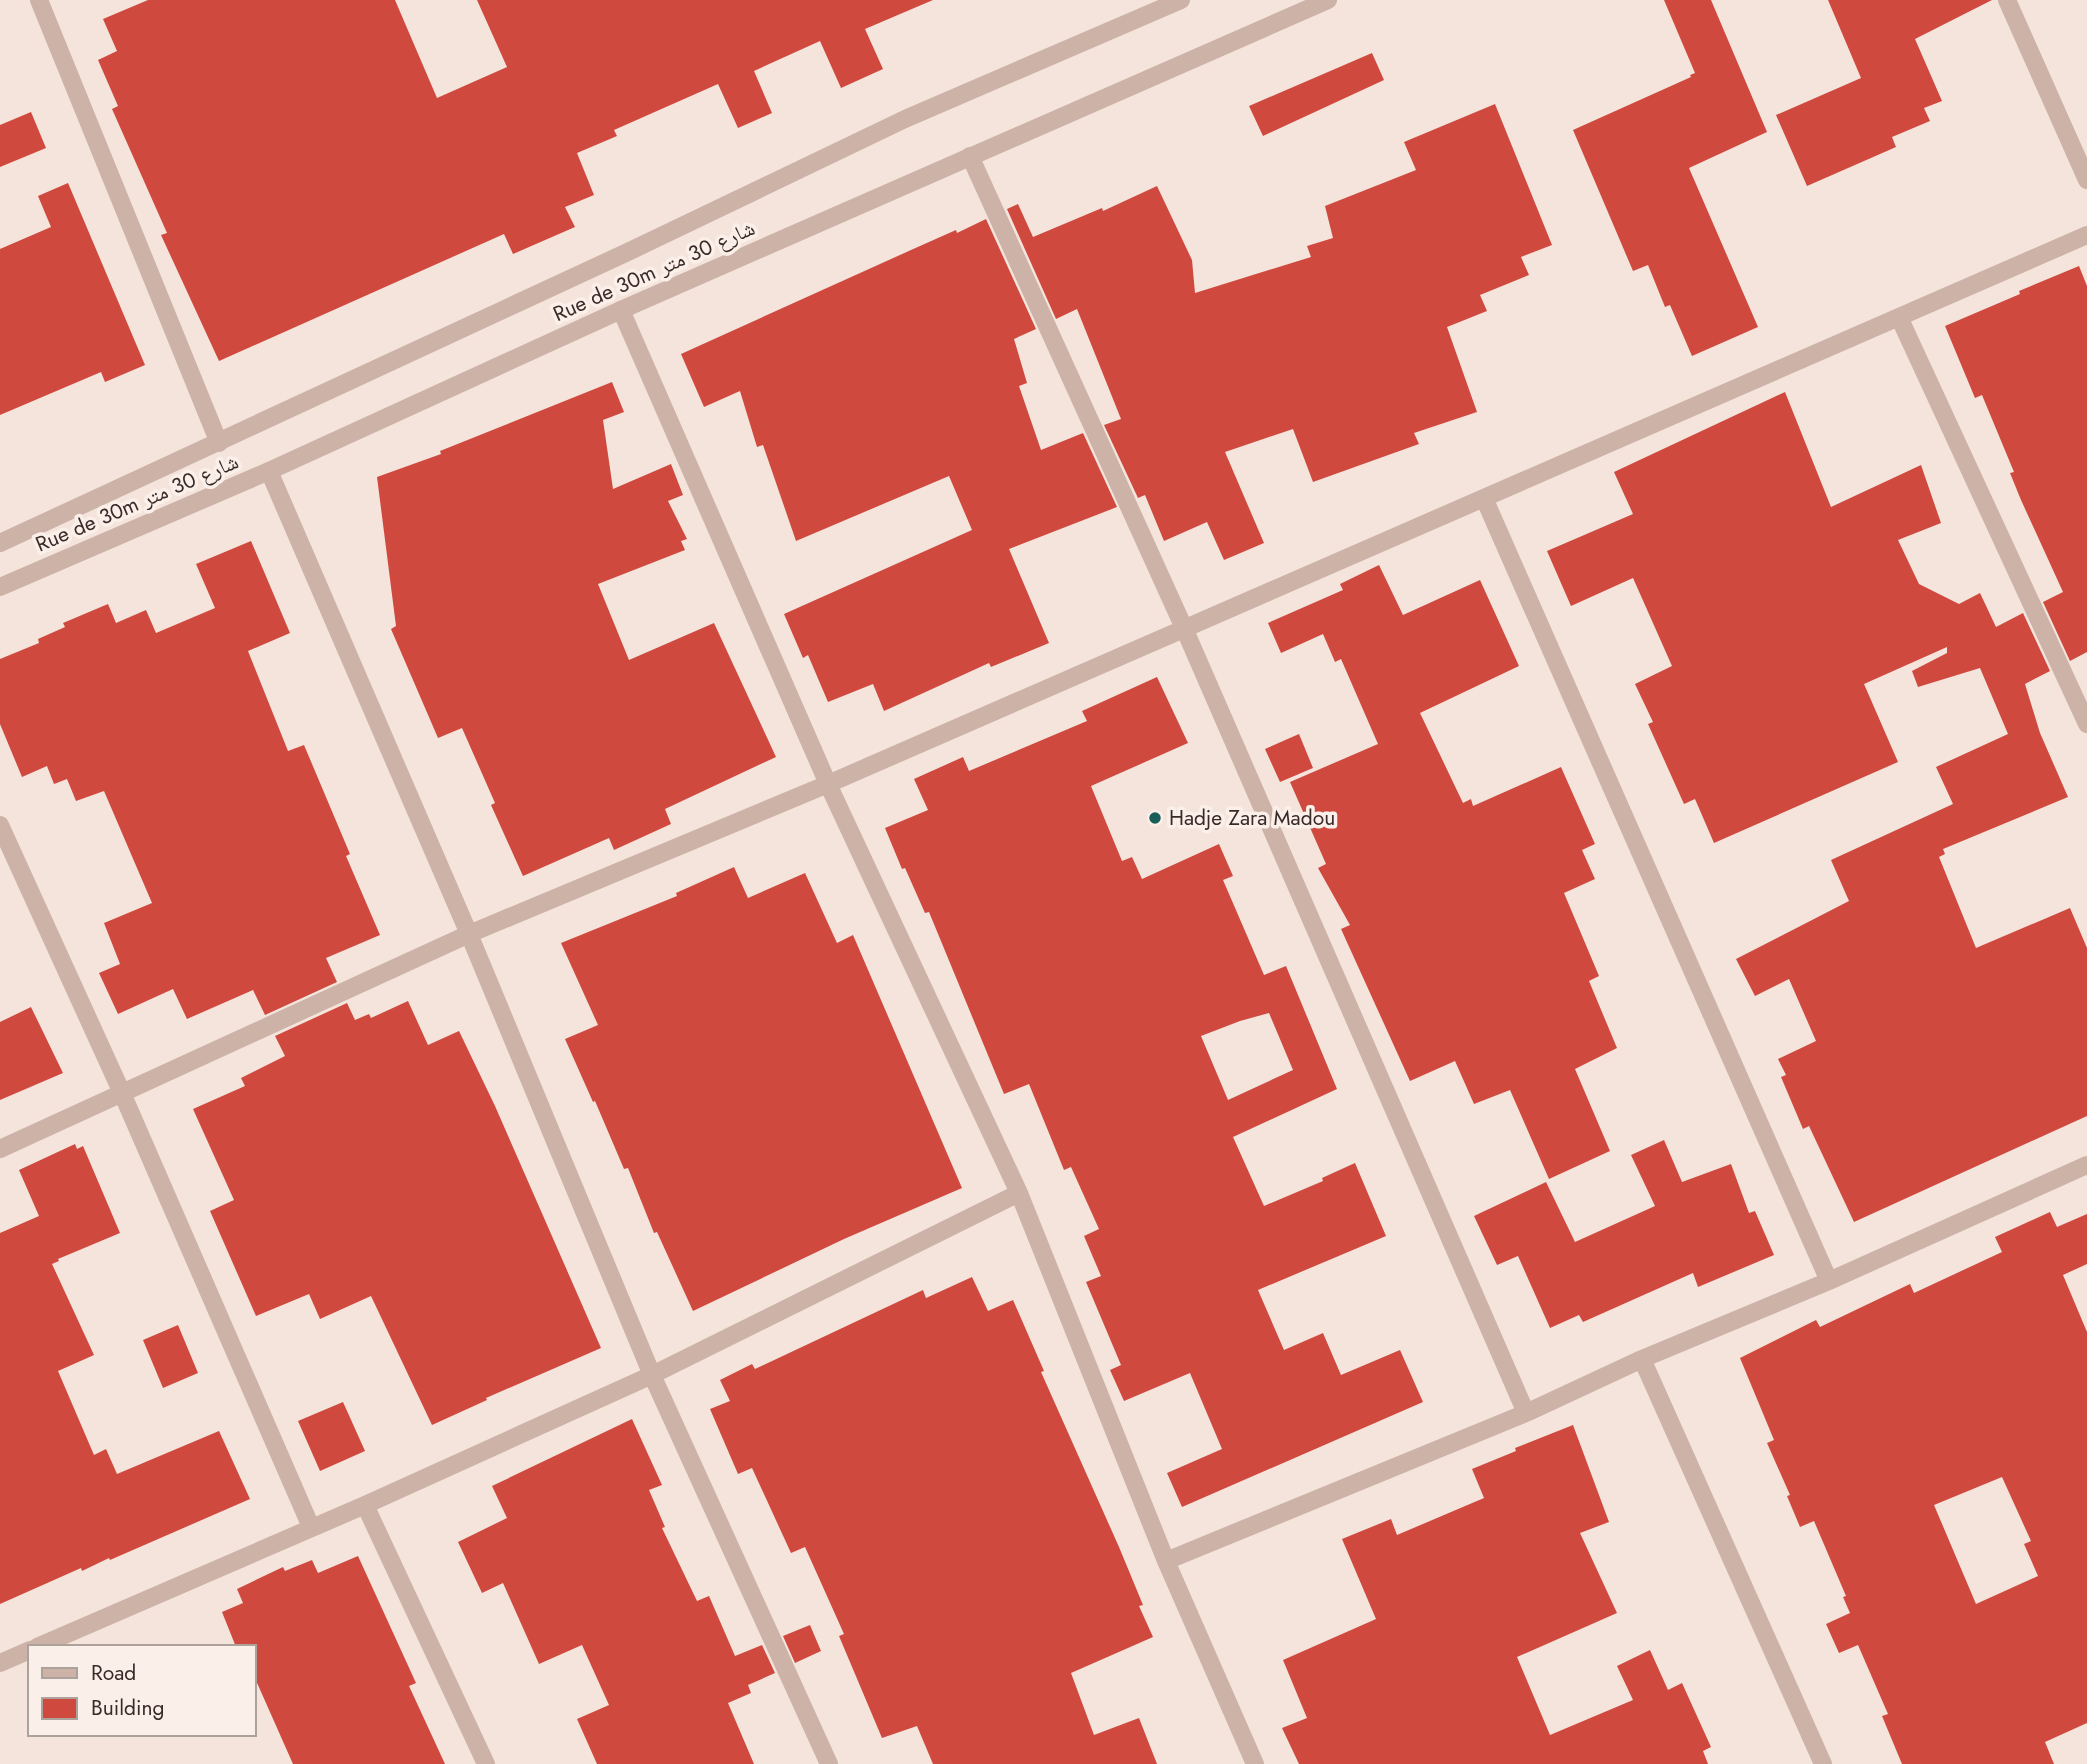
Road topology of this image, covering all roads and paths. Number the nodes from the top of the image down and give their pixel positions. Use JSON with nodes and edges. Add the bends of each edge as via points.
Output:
{"nodes":[{"id":1,"x":39,"y":0,"type":"edge"},
{"id":2,"x":1181,"y":0,"type":"edge"},
{"id":3,"x":2007,"y":0,"type":"edge"},
{"id":4,"x":1320,"y":2,"type":"edge"},
{"id":5,"x":970,"y":156,"type":"junction"},
{"id":6,"x":2087,"y":180,"type":"edge"},
{"id":7,"x":2087,"y":235,"type":"edge"},
{"id":8,"x":621,"y":310,"type":"junction"},
{"id":9,"x":1899,"y":317,"type":"junction"},
{"id":10,"x":219,"y":443,"type":"junction"},
{"id":11,"x":269,"y":471,"type":"junction"},
{"id":12,"x":1484,"y":498,"type":"junction"},
{"id":13,"x":0,"y":543,"type":"edge"},
{"id":14,"x":0,"y":587,"type":"edge"},
{"id":15,"x":1184,"y":628,"type":"junction"},
{"id":16,"x":2087,"y":724,"type":"edge"},
{"id":17,"x":828,"y":784,"type":"junction"},
{"id":18,"x":0,"y":825,"type":"edge"},
{"id":19,"x":469,"y":934,"type":"junction"},
{"id":20,"x":122,"y":1093,"type":"junction"},
{"id":21,"x":0,"y":1149,"type":"edge"},
{"id":22,"x":2087,"y":1165,"type":"edge"},
{"id":23,"x":1019,"y":1193,"type":"junction"},
{"id":24,"x":1829,"y":1281,"type":"junction"},
{"id":25,"x":1643,"y":1359,"type":"junction"},
{"id":26,"x":652,"y":1375,"type":"junction"},
{"id":27,"x":1526,"y":1413,"type":"junction"},
{"id":28,"x":365,"y":1505,"type":"junction"},
{"id":29,"x":311,"y":1527,"type":"junction"},
{"id":30,"x":1166,"y":1561,"type":"junction"},
{"id":31,"x":42,"y":1645,"type":"edge"},
{"id":32,"x":28,"y":1651,"type":"edge"},
{"id":33,"x":0,"y":1663,"type":"edge"},
{"id":34,"x":486,"y":1764,"type":"edge"},
{"id":35,"x":829,"y":1764,"type":"edge"},
{"id":36,"x":1255,"y":1764,"type":"edge"},
{"id":37,"x":1823,"y":1764,"type":"edge"}],
"edges":[{"from":1,"to":10,"type":"street"},
{"from":2,"to":10,"type":"street","name":"Rue de 30m شارع 30 متر","via":[[905,119]]},
{"from":3,"to":6,"type":"street"},
{"from":4,"to":5,"type":"street","name":"Rue de 30m شارع 30 متر"},
{"from":5,"to":8,"type":"street","name":"Rue de 30m شارع 30 متر"},
{"from":5,"to":15,"type":"street"},
{"from":7,"to":9,"type":"street"},
{"from":8,"to":11,"type":"street","name":"Rue de 30m شارع 30 متر"},
{"from":8,"to":17,"type":"street"},
{"from":9,"to":12,"type":"street"},
{"from":9,"to":16,"type":"street"},
{"from":10,"to":13,"type":"street","name":"Rue de 30m شارع 30 متر"},
{"from":11,"to":14,"type":"street","name":"Rue de 30m شارع 30 متر"},
{"from":11,"to":19,"type":"street"},
{"from":12,"to":15,"type":"street"},
{"from":12,"to":24,"type":"street"},
{"from":15,"to":17,"type":"street"},
{"from":15,"to":27,"type":"street"},
{"from":17,"to":19,"type":"street"},
{"from":17,"to":23,"type":"street"},
{"from":18,"to":20,"type":"street"},
{"from":19,"to":20,"type":"street"},
{"from":19,"to":26,"type":"street"},
{"from":20,"to":21,"type":"street"},
{"from":20,"to":29,"type":"street"},
{"from":22,"to":24,"type":"street"},
{"from":23,"to":26,"type":"street"},
{"from":23,"to":30,"type":"street"},
{"from":24,"to":25,"type":"street"},
{"from":25,"to":27,"type":"street"},
{"from":25,"to":37,"type":"street"},
{"from":26,"to":28,"type":"street"},
{"from":26,"to":35,"type":"street"},
{"from":27,"to":30,"type":"street"},
{"from":28,"to":29,"type":"street"},
{"from":28,"to":34,"type":"street"},
{"from":29,"to":31,"type":"street"},
{"from":30,"to":36,"type":"street"},
{"from":32,"to":33,"type":"street"}]}
